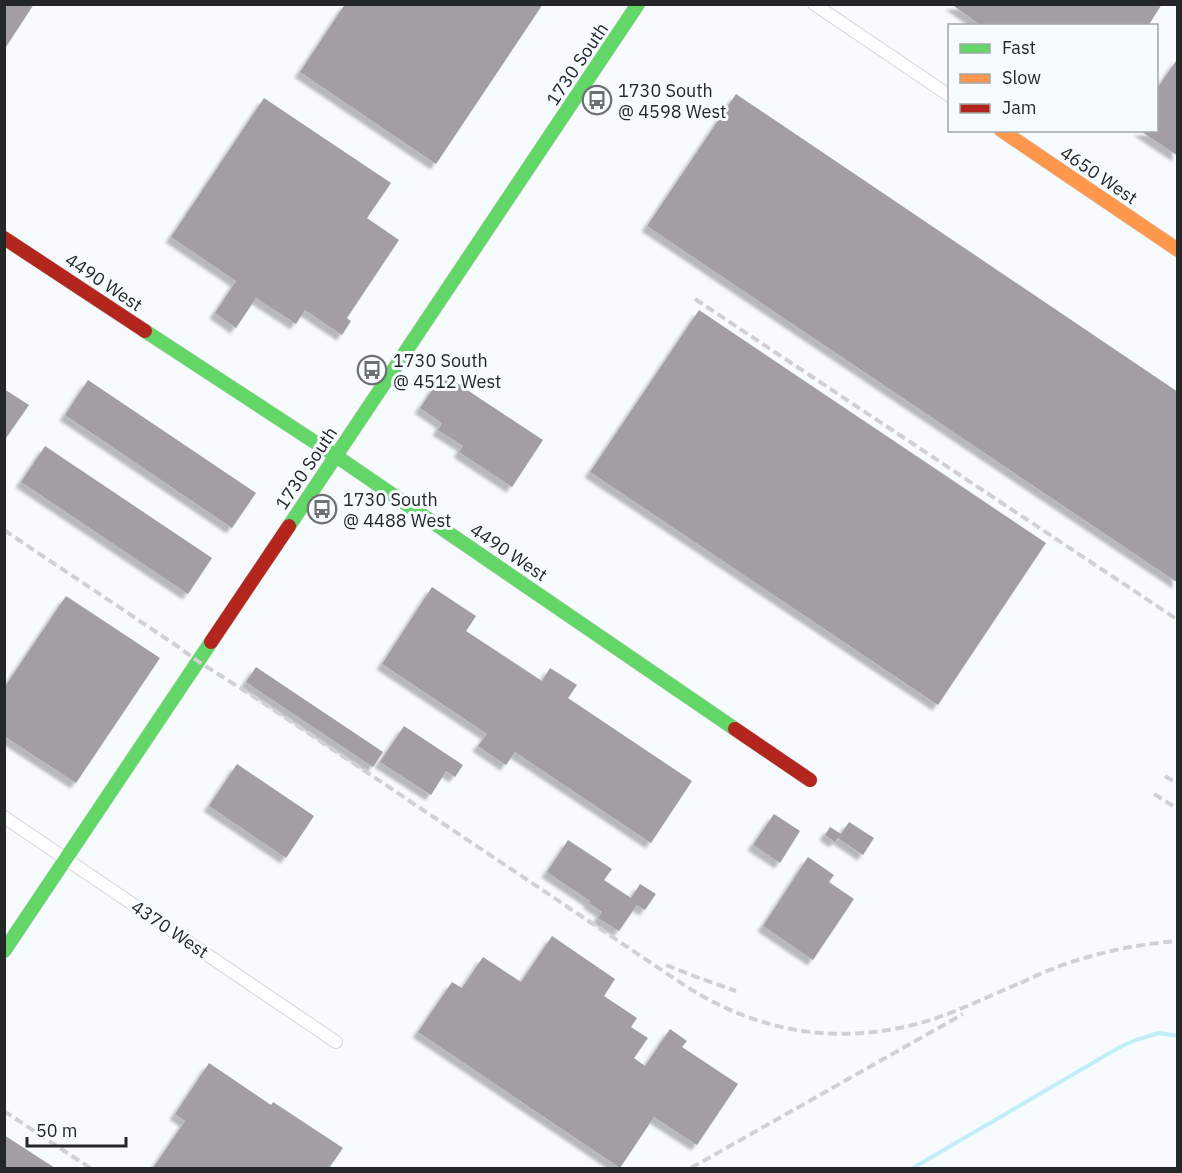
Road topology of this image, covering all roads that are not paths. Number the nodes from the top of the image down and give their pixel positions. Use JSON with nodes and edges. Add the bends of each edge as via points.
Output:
{"nodes":[{"id":1,"x":638,"y":4,"type":"edge"},
{"id":2,"x":814,"y":4,"type":"edge"},
{"id":3,"x":948,"y":95,"type":"edge"},
{"id":4,"x":1004,"y":132,"type":"edge"},
{"id":5,"x":4,"y":238,"type":"edge"},
{"id":6,"x":1178,"y":249,"type":"edge"},
{"id":7,"x":336,"y":456,"type":"junction"},
{"id":8,"x":810,"y":780,"type":"dead end"},
{"id":9,"x":4,"y":817,"type":"edge"},
{"id":10,"x":67,"y":859,"type":"junction"},
{"id":11,"x":4,"y":951,"type":"edge"},
{"id":12,"x":336,"y":1042,"type":"dead end"}],
"edges":[{"from":1,"to":7,"type":"street","name":"1730 South"},
{"from":2,"to":3,"type":"street"},
{"from":4,"to":6,"type":"street","name":"4650 West"},
{"from":5,"to":7,"type":"street","name":"4490 West"},
{"from":7,"to":8,"type":"street","name":"4490 West"},
{"from":7,"to":10,"type":"street","name":"1730 South"},
{"from":9,"to":10,"type":"street","name":"4370 West"},
{"from":10,"to":11,"type":"street","name":"1730 South"},
{"from":10,"to":12,"type":"street","name":"4370 West"}]}
